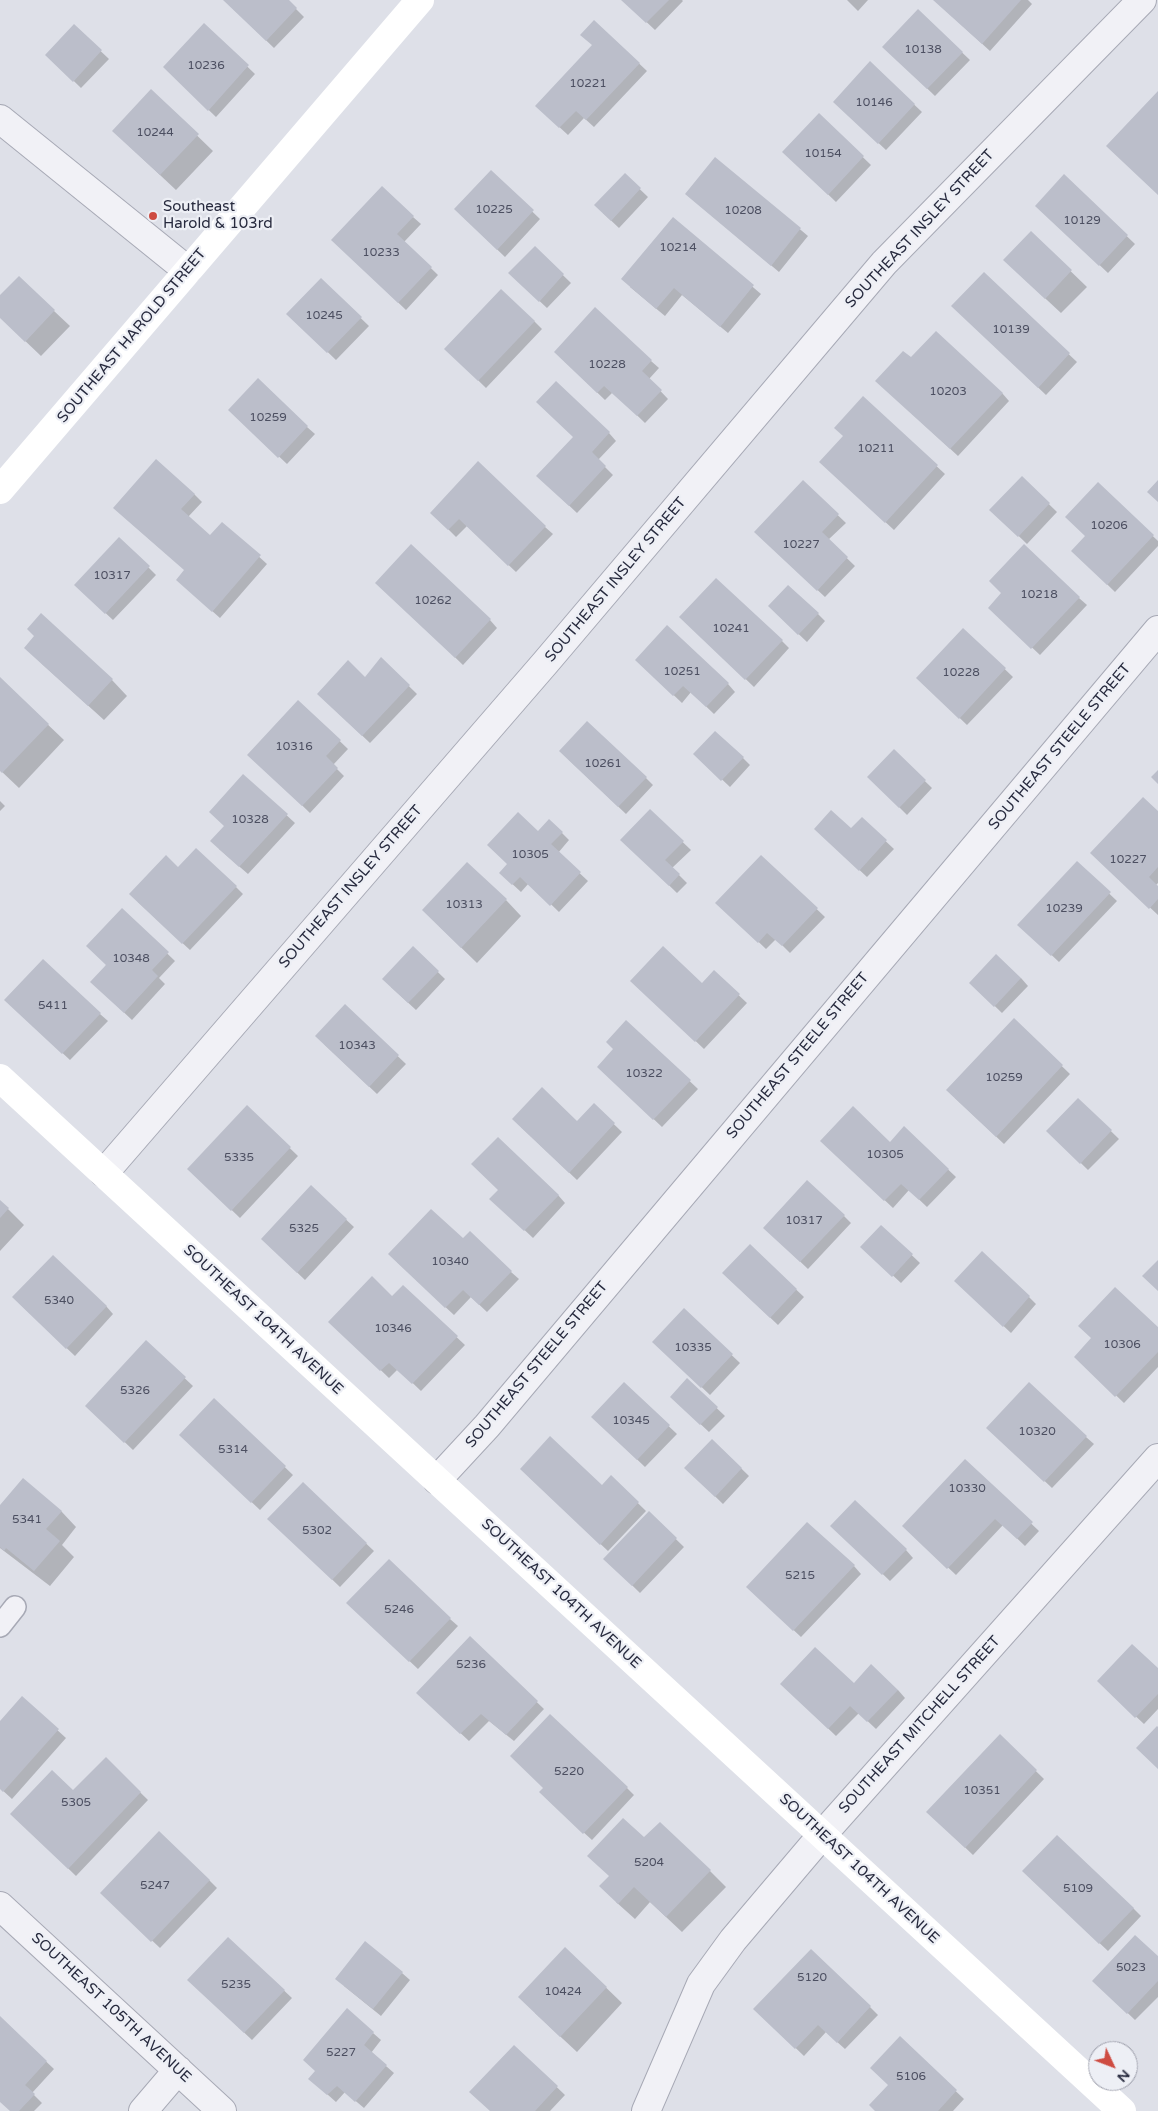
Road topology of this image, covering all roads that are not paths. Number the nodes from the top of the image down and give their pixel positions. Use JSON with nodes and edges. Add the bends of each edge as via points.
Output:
{"nodes":[{"id":1,"x":420,"y":0,"type":"edge"},
{"id":2,"x":1142,"y":0,"type":"edge"},
{"id":3,"x":0,"y":119,"type":"edge"},
{"id":4,"x":187,"y":270,"type":"junction"},
{"id":5,"x":0,"y":490,"type":"edge"},
{"id":6,"x":1158,"y":630,"type":"edge"},
{"id":7,"x":0,"y":1078,"type":"edge"},
{"id":8,"x":104,"y":1173,"type":"junction"},
{"id":9,"x":1158,"y":1458,"type":"edge"},
{"id":10,"x":437,"y":1480,"type":"junction"},
{"id":11,"x":15,"y":1607,"type":"dead end"},
{"id":12,"x":0,"y":1626,"type":"edge"},
{"id":13,"x":822,"y":1836,"type":"junction"},
{"id":14,"x":0,"y":1906,"type":"edge"},
{"id":15,"x":178,"y":2070,"type":"junction"},
{"id":16,"x":143,"y":2111,"type":"edge"},
{"id":17,"x":222,"y":2111,"type":"edge"},
{"id":18,"x":646,"y":2111,"type":"edge"},
{"id":19,"x":1122,"y":2111,"type":"edge"}],
"edges":[{"from":1,"to":4,"type":"street","name":"SOUTHEAST HAROLD STREET"},
{"from":2,"to":8,"type":"street","name":"SOUTHEAST INSLEY STREET","via":[[884,263],[546,662]]},
{"from":3,"to":4,"type":"street"},
{"from":4,"to":5,"type":"street","name":"SOUTHEAST HAROLD STREET"},
{"from":6,"to":10,"type":"street","name":"SOUTHEAST STEELE STREET","via":[[493,1418]]},
{"from":7,"to":8,"type":"street","name":"SOUTHEAST 104TH AVENUE"},
{"from":8,"to":10,"type":"street","name":"SOUTHEAST 104TH AVENUE"},
{"from":9,"to":13,"type":"street","name":"SOUTHEAST MITCHELL STREET"},
{"from":10,"to":13,"type":"street","name":"SOUTHEAST 104TH AVENUE"},
{"from":11,"to":12,"type":"lane"},
{"from":13,"to":18,"type":"street","name":"SOUTHEAST MITCHELL STREET","via":[[733,1940],[701,1984]]},
{"from":13,"to":19,"type":"street","name":"SOUTHEAST 104TH AVENUE"},
{"from":14,"to":15,"type":"street","name":"SOUTHEAST 105TH AVENUE"},
{"from":15,"to":16,"type":"street"},
{"from":15,"to":17,"type":"street","name":"SOUTHEAST 105TH AVENUE"}]}
